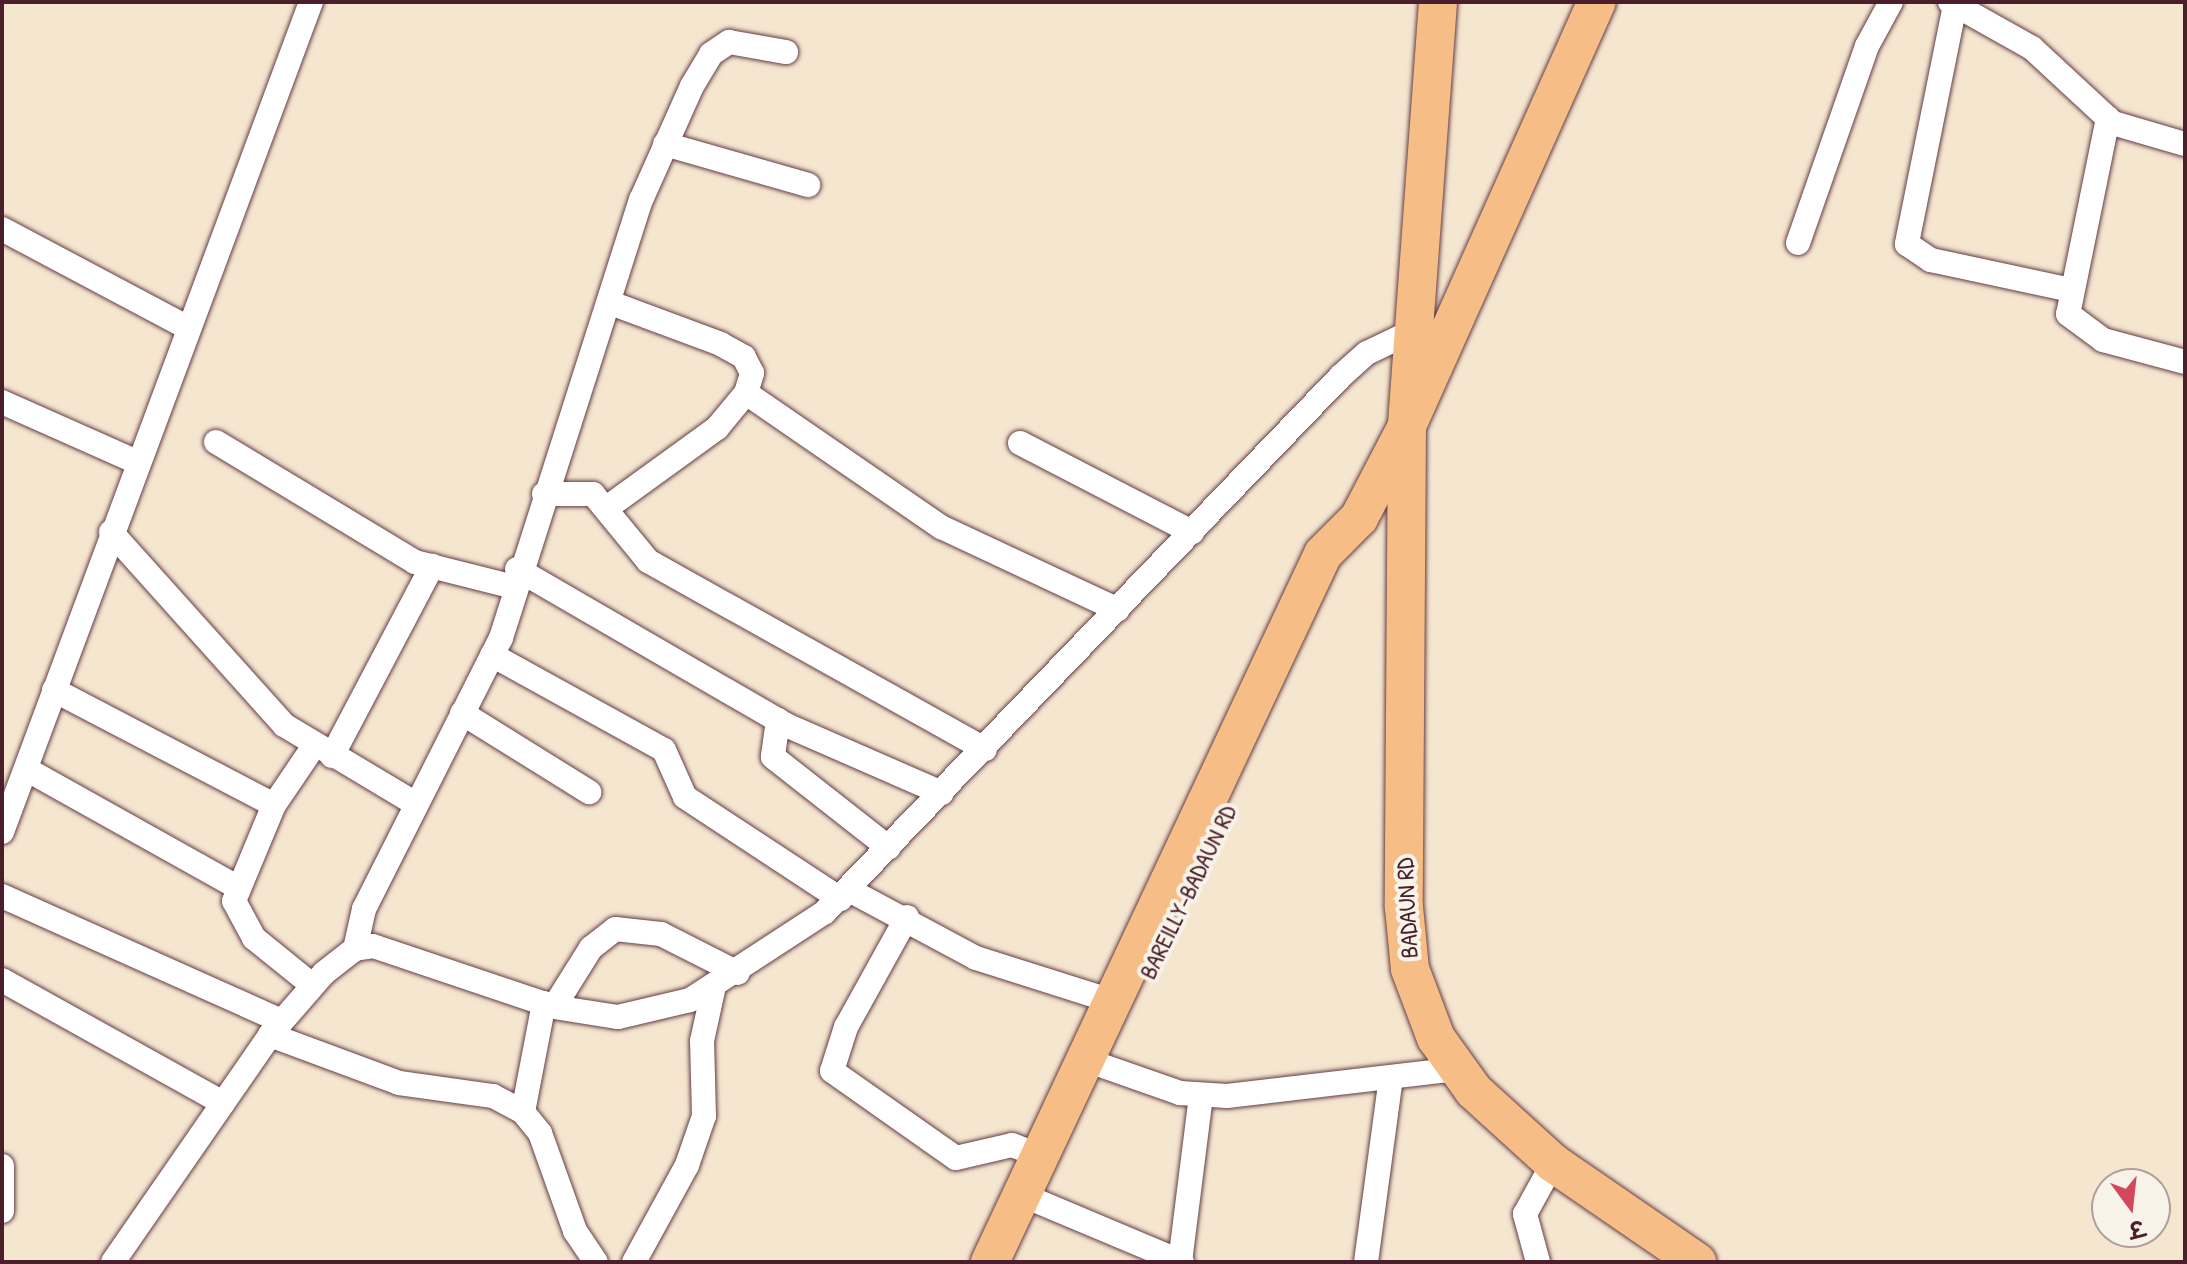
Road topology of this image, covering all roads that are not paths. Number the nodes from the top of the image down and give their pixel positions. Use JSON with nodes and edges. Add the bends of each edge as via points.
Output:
{"nodes":[{"id":1,"x":311,"y":2,"type":"edge"},
{"id":2,"x":1438,"y":2,"type":"edge"},
{"id":3,"x":1597,"y":2,"type":"edge"},
{"id":4,"x":1891,"y":2,"type":"edge"},
{"id":5,"x":1953,"y":3,"type":"edge"},
{"id":6,"x":786,"y":52,"type":"dead end"},
{"id":7,"x":2108,"y":118,"type":"junction"},
{"id":8,"x":665,"y":144,"type":"junction"},
{"id":9,"x":2185,"y":144,"type":"edge"},
{"id":10,"x":808,"y":185,"type":"dead end"},
{"id":11,"x":2,"y":229,"type":"edge"},
{"id":12,"x":1798,"y":243,"type":"dead end"},
{"id":13,"x":2071,"y":290,"type":"junction"},
{"id":14,"x":611,"y":303,"type":"junction"},
{"id":15,"x":188,"y":328,"type":"junction"},
{"id":16,"x":1413,"y":331,"type":"junction"},
{"id":17,"x":2185,"y":362,"type":"edge"},
{"id":18,"x":746,"y":393,"type":"junction"},
{"id":19,"x":2,"y":402,"type":"edge"},
{"id":20,"x":1407,"y":426,"type":"junction"},
{"id":21,"x":216,"y":442,"type":"dead end"},
{"id":22,"x":1020,"y":443,"type":"dead end"},
{"id":23,"x":137,"y":462,"type":"junction"},
{"id":24,"x":544,"y":494,"type":"junction"},
{"id":25,"x":608,"y":507,"type":"junction"},
{"id":26,"x":1359,"y":518,"type":"junction"},
{"id":27,"x":111,"y":532,"type":"junction"},
{"id":28,"x":1192,"y":532,"type":"junction"},
{"id":29,"x":432,"y":566,"type":"junction"},
{"id":30,"x":516,"y":578,"type":"junction"},
{"id":31,"x":1118,"y":610,"type":"junction"},
{"id":32,"x":492,"y":655,"type":"junction"},
{"id":33,"x":54,"y":690,"type":"junction"},
{"id":34,"x":462,"y":713,"type":"junction"},
{"id":35,"x":778,"y":720,"type":"junction"},
{"id":36,"x":985,"y":749,"type":"junction"},
{"id":37,"x":323,"y":751,"type":"junction"},
{"id":38,"x":26,"y":769,"type":"junction"},
{"id":39,"x":589,"y":792,"type":"dead end"},
{"id":40,"x":942,"y":793,"type":"junction"},
{"id":41,"x":416,"y":804,"type":"junction"},
{"id":42,"x":274,"y":805,"type":"junction"},
{"id":43,"x":2,"y":832,"type":"edge"},
{"id":44,"x":889,"y":848,"type":"junction"},
{"id":45,"x":239,"y":888,"type":"junction"},
{"id":46,"x":844,"y":894,"type":"junction"},
{"id":47,"x":2,"y":896,"type":"edge"},
{"id":48,"x":907,"y":917,"type":"junction"},
{"id":49,"x":355,"y":949,"type":"junction"},
{"id":50,"x":738,"y":973,"type":"junction"},
{"id":51,"x":2,"y":980,"type":"edge"},
{"id":52,"x":312,"y":985,"type":"junction"},
{"id":53,"x":714,"y":986,"type":"junction"},
{"id":54,"x":1115,"y":1002,"type":"junction"},
{"id":55,"x":549,"y":1005,"type":"junction"},
{"id":56,"x":276,"y":1028,"type":"junction"},
{"id":57,"x":1103,"y":1066,"type":"junction"},
{"id":58,"x":1456,"y":1069,"type":"junction"},
{"id":59,"x":1391,"y":1078,"type":"junction"},
{"id":60,"x":1201,"y":1095,"type":"junction"},
{"id":61,"x":223,"y":1103,"type":"junction"},
{"id":62,"x":523,"y":1112,"type":"junction"},
{"id":63,"x":1041,"y":1156,"type":"junction"},
{"id":64,"x":1553,"y":1163,"type":"junction"},
{"id":65,"x":2,"y":1166,"type":"edge"},
{"id":66,"x":1039,"y":1202,"type":"junction"},
{"id":67,"x":2,"y":1211,"type":"edge"},
{"id":68,"x":640,"y":1260,"type":"edge"},
{"id":69,"x":113,"y":1262,"type":"edge"},
{"id":70,"x":596,"y":1262,"type":"edge"},
{"id":71,"x":990,"y":1262,"type":"edge"},
{"id":72,"x":1009,"y":1262,"type":"edge"},
{"id":73,"x":1181,"y":1262,"type":"edge"},
{"id":74,"x":1366,"y":1262,"type":"edge"},
{"id":75,"x":1538,"y":1262,"type":"edge"},
{"id":76,"x":1697,"y":1262,"type":"edge"}],
"edges":[{"from":1,"to":15,"type":"street"},
{"from":2,"to":16,"type":"main road","name":"BADAUN RD"},
{"from":3,"to":20,"type":"main road"},
{"from":4,"to":12,"type":"street","via":[[1867,46]]},
{"from":5,"to":7,"type":"street","via":[[2032,48]]},
{"from":5,"to":13,"type":"street","via":[[1907,244],[1931,260]]},
{"from":6,"to":8,"type":"street","via":[[741,41],[721,46]]},
{"from":7,"to":9,"type":"street"},
{"from":7,"to":13,"type":"street"},
{"from":8,"to":10,"type":"street"},
{"from":8,"to":14,"type":"street"},
{"from":11,"to":15,"type":"street"},
{"from":13,"to":17,"type":"street","via":[[2068,314],[2085,331]]},
{"from":14,"to":18,"type":"street","via":[[744,357],[752,373]]},
{"from":14,"to":24,"type":"street"},
{"from":15,"to":23,"type":"street"},
{"from":16,"to":20,"type":"main road","name":"BADAUN RD"},
{"from":16,"to":28,"type":"street","via":[[1356,361]]},
{"from":18,"to":25,"type":"street","via":[[717,428]]},
{"from":18,"to":31,"type":"street","via":[[941,527]]},
{"from":19,"to":23,"type":"street"},
{"from":20,"to":26,"type":"main road"},
{"from":20,"to":58,"type":"main road","name":"BADAUN RD","via":[[1406,941],[1426,1017]]},
{"from":21,"to":29,"type":"street","via":[[403,556]]},
{"from":22,"to":28,"type":"street"},
{"from":23,"to":27,"type":"street"},
{"from":24,"to":25,"type":"street","via":[[579,490]]},
{"from":24,"to":30,"type":"street"},
{"from":25,"to":36,"type":"street","via":[[648,561]]},
{"from":26,"to":54,"type":"main road","via":[[1323,554]]},
{"from":26,"to":57,"type":"main road","name":"BAREILLY-BADAUN RD","via":[[1218,833]]},
{"from":27,"to":33,"type":"street"},
{"from":27,"to":37,"type":"street","via":[[243,684]]},
{"from":28,"to":31,"type":"street"},
{"from":29,"to":30,"type":"street"},
{"from":29,"to":37,"type":"street"},
{"from":30,"to":32,"type":"street"},
{"from":30,"to":35,"type":"street"},
{"from":31,"to":36,"type":"street"},
{"from":32,"to":34,"type":"street"},
{"from":32,"to":46,"type":"street","via":[[664,750],[685,797]]},
{"from":33,"to":38,"type":"street"},
{"from":33,"to":42,"type":"street"},
{"from":34,"to":39,"type":"street"},
{"from":34,"to":41,"type":"street"},
{"from":35,"to":40,"type":"street"},
{"from":35,"to":44,"type":"street","via":[[773,757]]},
{"from":36,"to":40,"type":"street"},
{"from":37,"to":41,"type":"street"},
{"from":37,"to":42,"type":"street"},
{"from":38,"to":43,"type":"street"},
{"from":38,"to":45,"type":"street"},
{"from":40,"to":44,"type":"street"},
{"from":41,"to":49,"type":"street","via":[[364,909]]},
{"from":42,"to":45,"type":"street"},
{"from":44,"to":46,"type":"street"},
{"from":45,"to":52,"type":"street","via":[[234,901],[242,924]]},
{"from":46,"to":48,"type":"street"},
{"from":46,"to":50,"type":"street"},
{"from":47,"to":56,"type":"street"},
{"from":48,"to":54,"type":"street","via":[[976,958]]},
{"from":48,"to":63,"type":"street","via":[[846,1027],[832,1071],[956,1158],[1012,1145]]},
{"from":49,"to":52,"type":"street"},
{"from":49,"to":55,"type":"street","via":[[407,955]]},
{"from":50,"to":53,"type":"street"},
{"from":50,"to":55,"type":"street","via":[[661,934],[615,929],[591,948]]},
{"from":51,"to":61,"type":"street"},
{"from":52,"to":56,"type":"street"},
{"from":53,"to":55,"type":"street","via":[[638,1015],[598,1017]]},
{"from":53,"to":68,"type":"street","via":[[702,1041],[704,1116]]},
{"from":54,"to":63,"type":"main road"},
{"from":55,"to":62,"type":"street"},
{"from":56,"to":61,"type":"street"},
{"from":56,"to":62,"type":"street","via":[[399,1083],[493,1096]]},
{"from":57,"to":60,"type":"street"},
{"from":57,"to":66,"type":"main road","name":"BAREILLY-BADAUN RD"},
{"from":58,"to":59,"type":"street"},
{"from":58,"to":64,"type":"main road","name":"BADAUN RD"},
{"from":59,"to":60,"type":"street"},
{"from":59,"to":74,"type":"street"},
{"from":60,"to":73,"type":"street"},
{"from":61,"to":69,"type":"street"},
{"from":62,"to":70,"type":"street","via":[[540,1133],[575,1231]]},
{"from":63,"to":71,"type":"main road"},
{"from":64,"to":75,"type":"street","via":[[1525,1214]]},
{"from":64,"to":76,"type":"main road","name":"BADAUN RD"},
{"from":65,"to":67,"type":"street"},
{"from":66,"to":72,"type":"main road","name":"BAREILLY-BADAUN RD"},
{"from":66,"to":73,"type":"street"}]}
